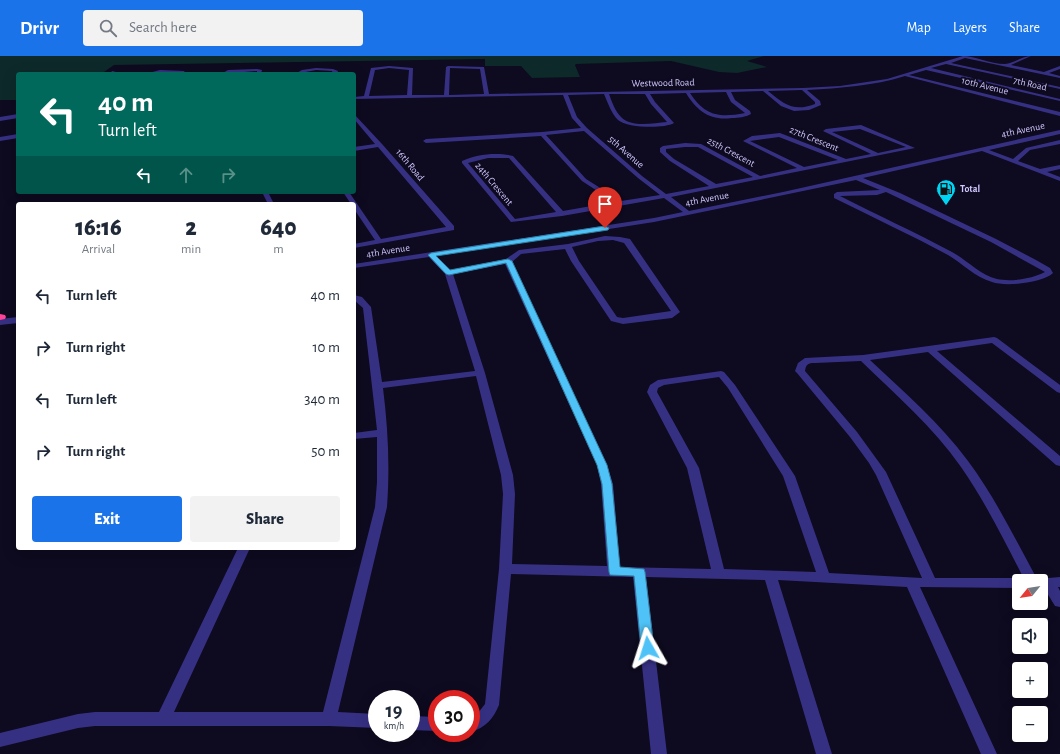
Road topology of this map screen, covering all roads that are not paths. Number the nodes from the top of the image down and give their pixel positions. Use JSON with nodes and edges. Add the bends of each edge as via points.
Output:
{"nodes":[{"id":1,"x":966,"y":56,"type":"edge"},
{"id":2,"x":1029,"y":56,"type":"edge"},
{"id":3,"x":946,"y":62,"type":"junction"},
{"id":4,"x":1006,"y":66,"type":"junction"},
{"id":5,"x":1060,"y":67,"type":"edge"},
{"id":6,"x":927,"y":69,"type":"junction"},
{"id":7,"x":226,"y":72,"type":"edge"},
{"id":8,"x":260,"y":72,"type":"edge"},
{"id":9,"x":298,"y":72,"type":"edge"},
{"id":10,"x":336,"y":72,"type":"edge"},
{"id":11,"x":1044,"y":74,"type":"junction"},
{"id":12,"x":906,"y":75,"type":"junction"},
{"id":13,"x":1060,"y":77,"type":"edge"},
{"id":14,"x":1060,"y":88,"type":"edge"},
{"id":15,"x":803,"y":89,"type":"junction"},
{"id":16,"x":764,"y":90,"type":"junction"},
{"id":17,"x":687,"y":91,"type":"junction"},
{"id":18,"x":728,"y":91,"type":"junction"},
{"id":19,"x":647,"y":92,"type":"junction"},
{"id":20,"x":606,"y":93,"type":"junction"},
{"id":21,"x":565,"y":94,"type":"junction"},
{"id":22,"x":446,"y":96,"type":"junction"},
{"id":23,"x":487,"y":96,"type":"junction"},
{"id":24,"x":409,"y":97,"type":"junction"},
{"id":25,"x":356,"y":98,"type":"edge"},
{"id":26,"x":366,"y":98,"type":"junction"},
{"id":27,"x":1060,"y":100,"type":"edge"},
{"id":28,"x":1060,"y":114,"type":"edge"},
{"id":29,"x":16,"y":116,"type":"edge"},
{"id":30,"x":356,"y":118,"type":"edge"},
{"id":31,"x":0,"y":119,"type":"edge"},
{"id":32,"x":585,"y":129,"type":"junction"},
{"id":33,"x":1060,"y":132,"type":"edge"},
{"id":34,"x":542,"y":134,"type":"junction"},
{"id":35,"x":16,"y":136,"type":"edge"},
{"id":36,"x":0,"y":139,"type":"edge"},
{"id":37,"x":426,"y":141,"type":"dead end"},
{"id":38,"x":1060,"y":142,"type":"edge"},
{"id":39,"x":380,"y":145,"type":"junction"},
{"id":40,"x":356,"y":149,"type":"edge"},
{"id":41,"x":982,"y":149,"type":"junction"},
{"id":42,"x":876,"y":154,"type":"junction"},
{"id":43,"x":845,"y":161,"type":"junction"},
{"id":44,"x":1014,"y":161,"type":"junction"},
{"id":45,"x":1060,"y":167,"type":"edge"},
{"id":46,"x":803,"y":169,"type":"junction"},
{"id":47,"x":1040,"y":171,"type":"junction"},
{"id":48,"x":760,"y":178,"type":"junction"},
{"id":49,"x":857,"y":178,"type":"junction"},
{"id":50,"x":1060,"y":179,"type":"edge"},
{"id":51,"x":714,"y":186,"type":"junction"},
{"id":52,"x":886,"y":190,"type":"junction"},
{"id":53,"x":665,"y":196,"type":"junction"},
{"id":54,"x":620,"y":203,"type":"junction"},
{"id":55,"x":356,"y":207,"type":"edge"},
{"id":56,"x":688,"y":213,"type":"junction"},
{"id":57,"x":562,"y":214,"type":"junction"},
{"id":58,"x":379,"y":241,"type":"junction"},
{"id":59,"x":356,"y":246,"type":"edge"},
{"id":60,"x":568,"y":246,"type":"junction"},
{"id":61,"x":431,"y":255,"type":"junction"},
{"id":62,"x":508,"y":261,"type":"junction"},
{"id":63,"x":356,"y":266,"type":"edge"},
{"id":64,"x":449,"y":273,"type":"junction"},
{"id":65,"x":356,"y":298,"type":"edge"},
{"id":66,"x":16,"y":316,"type":"edge"},
{"id":67,"x":0,"y":318,"type":"edge"},
{"id":68,"x":16,"y":320,"type":"edge"},
{"id":69,"x":929,"y":348,"type":"junction"},
{"id":70,"x":862,"y":358,"type":"junction"},
{"id":71,"x":480,"y":373,"type":"junction"},
{"id":72,"x":376,"y":386,"type":"junction"},
{"id":73,"x":1060,"y":390,"type":"edge"},
{"id":74,"x":383,"y":433,"type":"junction"},
{"id":75,"x":356,"y":436,"type":"edge"},
{"id":76,"x":1060,"y":462,"type":"edge"},
{"id":77,"x":243,"y":550,"type":"edge"},
{"id":78,"x":505,"y":569,"type":"junction"},
{"id":79,"x":614,"y":572,"type":"junction"},
{"id":80,"x":639,"y":572,"type":"junction"},
{"id":81,"x":718,"y":574,"type":"junction"},
{"id":82,"x":1027,"y":574,"type":"edge"},
{"id":83,"x":770,"y":575,"type":"junction"},
{"id":84,"x":824,"y":578,"type":"junction"},
{"id":85,"x":911,"y":582,"type":"junction"},
{"id":86,"x":931,"y":583,"type":"junction"},
{"id":87,"x":1012,"y":583,"type":"edge"},
{"id":88,"x":1050,"y":583,"type":"edge"},
{"id":89,"x":1060,"y":602,"type":"edge"},
{"id":90,"x":329,"y":719,"type":"junction"},
{"id":91,"x":163,"y":720,"type":"junction"},
{"id":92,"x":368,"y":721,"type":"edge"},
{"id":93,"x":480,"y":722,"type":"edge"},
{"id":94,"x":0,"y":740,"type":"edge"},
{"id":95,"x":659,"y":754,"type":"edge"},
{"id":96,"x":824,"y":754,"type":"edge"},
{"id":97,"x":989,"y":754,"type":"edge"}],
"edges":[{"from":1,"to":3,"type":"street","name":"Westwood Road"},
{"from":1,"to":4,"type":"street"},
{"from":2,"to":4,"type":"street"},
{"from":3,"to":6,"type":"street","name":"Westwood Road"},
{"from":3,"to":14,"type":"street"},
{"from":4,"to":11,"type":"street"},
{"from":5,"to":11,"type":"street"},
{"from":6,"to":12,"type":"street","name":"Westwood Road"},
{"from":6,"to":27,"type":"street","name":"7th Road"},
{"from":7,"to":8,"type":"street"},
{"from":9,"to":10,"type":"street","via":[[333,69]]},
{"from":11,"to":13,"type":"street"},
{"from":12,"to":15,"type":"street","name":"Westwood Road","via":[[864,84]]},
{"from":12,"to":28,"type":"street","name":"10th Avenue"},
{"from":15,"to":16,"type":"street","name":"Westwood Road"},
{"from":15,"to":16,"type":"street","via":[[818,102],[818,105],[799,110],[788,109]]},
{"from":16,"to":18,"type":"street","name":"Westwood Road"},
{"from":17,"to":18,"type":"street","name":"Westwood Road"},
{"from":17,"to":18,"type":"street","via":[[694,104],[704,113],[719,117],[748,114],[733,101]]},
{"from":17,"to":19,"type":"street","name":"Westwood Road"},
{"from":19,"to":20,"type":"street","name":"Westwood Road"},
{"from":19,"to":20,"type":"street","via":[[671,123],[626,123],[619,118]]},
{"from":20,"to":21,"type":"street","name":"Westwood Road"},
{"from":21,"to":23,"type":"street","name":"Westwood Road"},
{"from":21,"to":32,"type":"street","name":"5th Avenue","via":[[575,118]]},
{"from":22,"to":23,"type":"street","name":"Westwood Road"},
{"from":22,"to":23,"type":"street","via":[[448,67],[478,67],[482,68]]},
{"from":22,"to":24,"type":"street","name":"Westwood Road"},
{"from":24,"to":26,"type":"street","name":"Westwood Road"},
{"from":24,"to":26,"type":"street","via":[[411,69],[389,67],[373,69]]},
{"from":25,"to":26,"type":"street","name":"Westwood Road"},
{"from":29,"to":31,"type":"street"},
{"from":30,"to":39,"type":"street","name":"16th Road"},
{"from":32,"to":34,"type":"street"},
{"from":32,"to":53,"type":"street","name":"5th Avenue"},
{"from":33,"to":41,"type":"street","name":"4th Avenue"},
{"from":34,"to":37,"type":"street"},
{"from":34,"to":54,"type":"street","via":[[584,180]]},
{"from":35,"to":36,"type":"street"},
{"from":38,"to":44,"type":"street","via":[[1028,149]]},
{"from":39,"to":40,"type":"street"},
{"from":39,"to":58,"type":"street","name":"16th Road","via":[[451,228]]},
{"from":41,"to":44,"type":"street"},
{"from":41,"to":49,"type":"street","name":"4th Avenue"},
{"from":42,"to":42,"type":"street","via":[[912,148],[861,127],[826,131]]},
{"from":42,"to":43,"type":"street"},
{"from":43,"to":46,"type":"street"},
{"from":43,"to":46,"type":"street","name":"27th Crescent","via":[[784,136],[752,138],[746,141]]},
{"from":44,"to":47,"type":"street"},
{"from":45,"to":47,"type":"street"},
{"from":46,"to":48,"type":"street"},
{"from":47,"to":50,"type":"street"},
{"from":48,"to":51,"type":"street"},
{"from":48,"to":51,"type":"street","name":"25th Crescent","via":[[699,145],[685,144],[663,148],[663,152],[672,160]]},
{"from":49,"to":52,"type":"street"},
{"from":49,"to":56,"type":"street","name":"4th Avenue"},
{"from":51,"to":53,"type":"street"},
{"from":52,"to":52,"type":"street","via":[[877,194],[837,194],[836,198],[951,254],[994,281],[1027,279],[1044,276],[1049,272],[1017,252]]},
{"from":53,"to":54,"type":"street"},
{"from":53,"to":56,"type":"street","name":"5th Avenue"},
{"from":54,"to":57,"type":"street"},
{"from":55,"to":58,"type":"street"},
{"from":56,"to":61,"type":"street","name":"4th Avenue"},
{"from":57,"to":57,"type":"street","name":"24th Crescent","via":[[513,221],[464,163],[465,161],[504,155],[513,158]]},
{"from":58,"to":59,"type":"street"},
{"from":60,"to":60,"type":"street","via":[[599,239],[616,238],[627,241],[676,312],[672,315],[622,321],[614,319],[575,261]]},
{"from":60,"to":62,"type":"street","via":[[519,252]]},
{"from":61,"to":63,"type":"street","name":"4th Avenue"},
{"from":61,"to":64,"type":"street"},
{"from":62,"to":64,"type":"street"},
{"from":62,"to":79,"type":"street","via":[[602,465],[607,484]]},
{"from":64,"to":71,"type":"street"},
{"from":65,"to":72,"type":"street","via":[[367,307]]},
{"from":66,"to":67,"type":"street"},
{"from":67,"to":68,"type":"street"},
{"from":69,"to":70,"type":"street"},
{"from":69,"to":73,"type":"street","via":[[994,340]]},
{"from":69,"to":76,"type":"street"},
{"from":70,"to":82,"type":"street","via":[[952,448],[981,490]]},
{"from":70,"to":86,"type":"street","via":[[805,361],[800,371],[873,458]]},
{"from":71,"to":72,"type":"street"},
{"from":71,"to":78,"type":"street","via":[[507,476],[509,494]]},
{"from":72,"to":74,"type":"street"},
{"from":74,"to":75,"type":"street"},
{"from":74,"to":90,"type":"street","via":[[384,479],[381,507]]},
{"from":77,"to":91,"type":"street"},
{"from":78,"to":79,"type":"street"},
{"from":78,"to":93,"type":"street","via":[[492,706]]},
{"from":79,"to":80,"type":"street"},
{"from":80,"to":81,"type":"street"},
{"from":80,"to":95,"type":"street"},
{"from":81,"to":83,"type":"street"},
{"from":81,"to":84,"type":"street","via":[[693,468],[652,392],[653,387],[661,382],[721,374],[725,378],[789,476]]},
{"from":83,"to":84,"type":"street"},
{"from":83,"to":96,"type":"street"},
{"from":84,"to":85,"type":"street"},
{"from":85,"to":86,"type":"street"},
{"from":85,"to":97,"type":"street"},
{"from":86,"to":87,"type":"street"},
{"from":88,"to":89,"type":"street"},
{"from":90,"to":91,"type":"street"},
{"from":90,"to":92,"type":"street"},
{"from":91,"to":94,"type":"street","via":[[95,719],[72,722]]}]}
